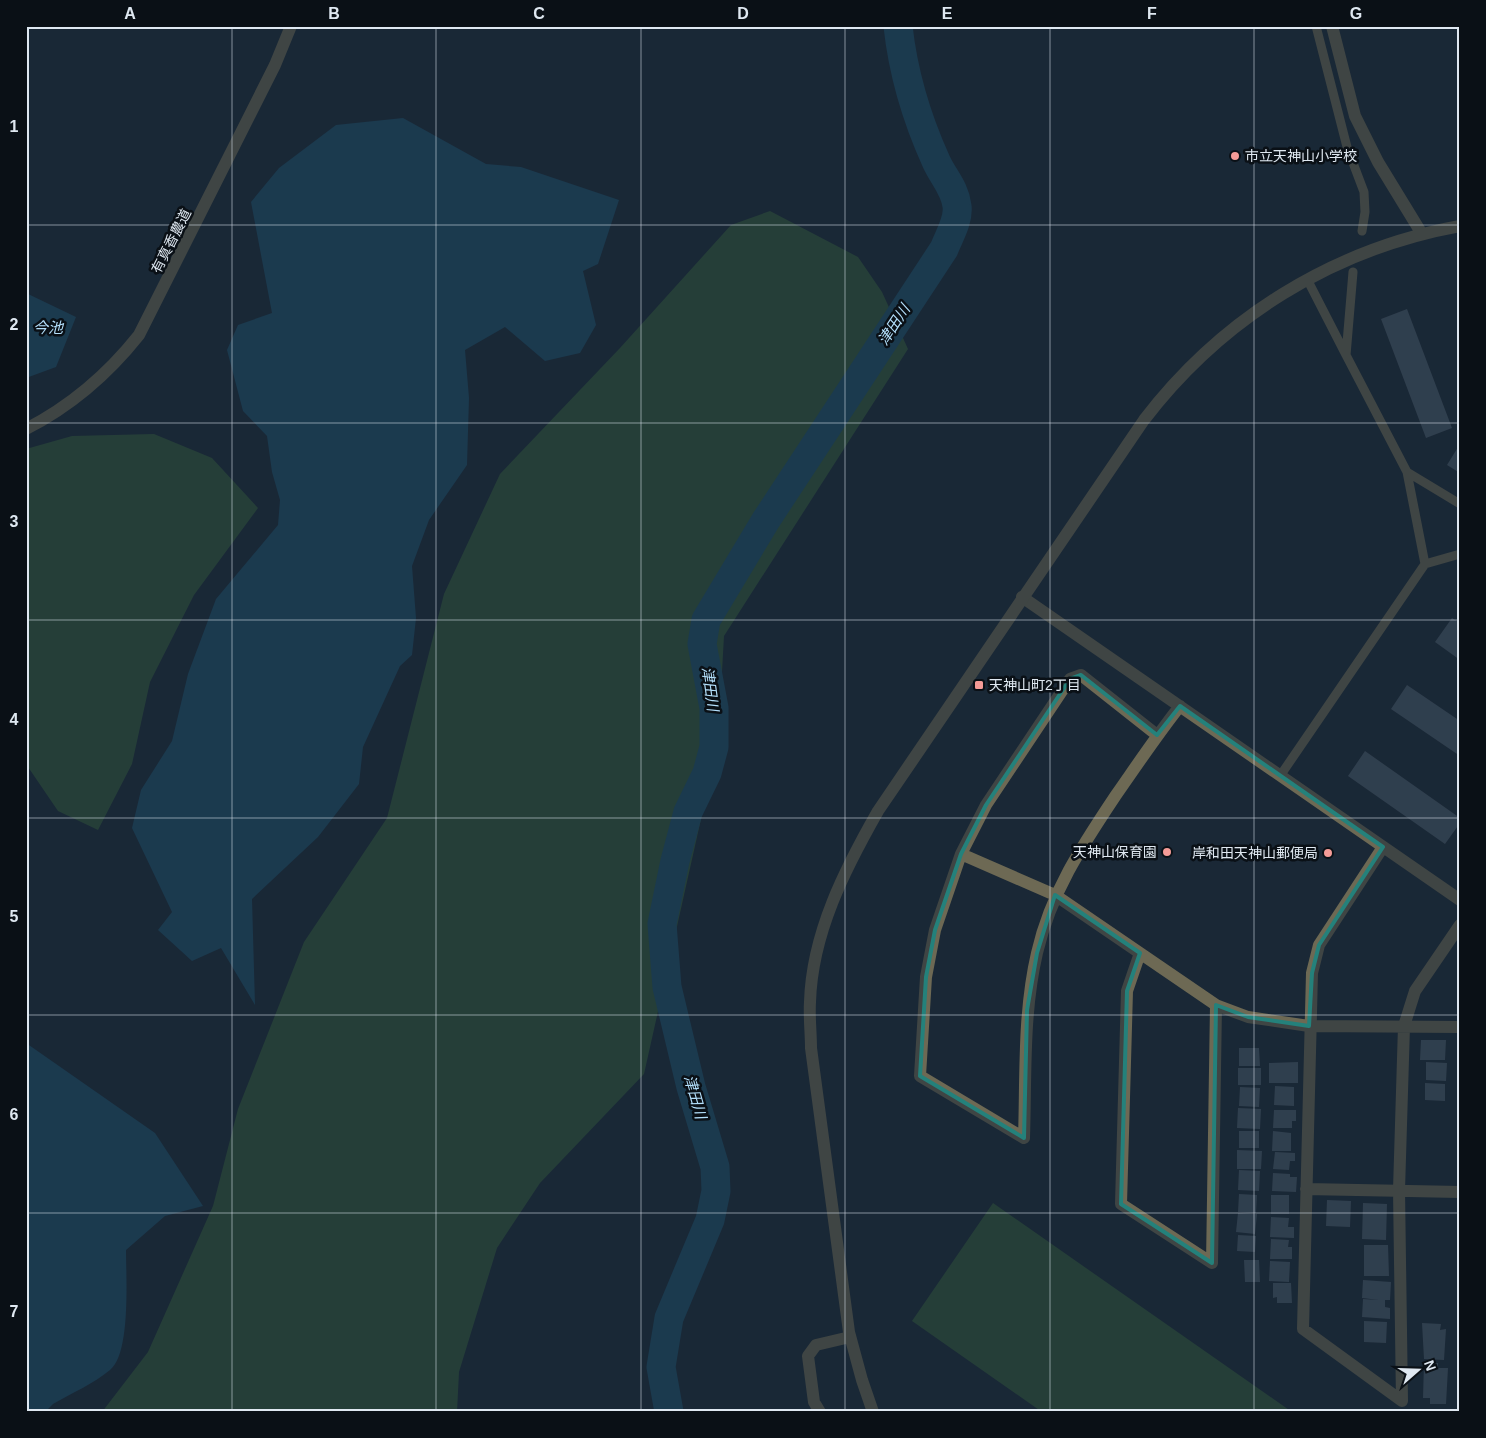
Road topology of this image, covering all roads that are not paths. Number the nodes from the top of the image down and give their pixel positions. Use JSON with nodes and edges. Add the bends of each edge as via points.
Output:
{"nodes":[{"id":1,"x":291,"y":26,"type":"edge"},
{"id":2,"x":1316,"y":26,"type":"edge"},
{"id":3,"x":1332,"y":26,"type":"edge"},
{"id":4,"x":1460,"y":226,"type":"edge"},
{"id":5,"x":1362,"y":231,"type":"dead end"},
{"id":6,"x":1422,"y":234,"type":"junction"},
{"id":7,"x":1353,"y":272,"type":"dead end"},
{"id":8,"x":1307,"y":279,"type":"junction"},
{"id":9,"x":1346,"y":355,"type":"junction"},
{"id":10,"x":26,"y":429,"type":"edge"},
{"id":11,"x":1407,"y":472,"type":"junction"},
{"id":12,"x":1460,"y":504,"type":"edge"},
{"id":13,"x":1460,"y":554,"type":"edge"},
{"id":14,"x":1424,"y":564,"type":"junction"},
{"id":15,"x":1022,"y":597,"type":"junction"},
{"id":16,"x":1180,"y":706,"type":"junction"},
{"id":17,"x":1157,"y":734,"type":"junction"},
{"id":18,"x":1280,"y":776,"type":"junction"},
{"id":19,"x":1383,"y":847,"type":"junction"},
{"id":20,"x":961,"y":854,"type":"junction"},
{"id":21,"x":1055,"y":895,"type":"junction"},
{"id":22,"x":1460,"y":900,"type":"edge"},
{"id":23,"x":1460,"y":924,"type":"edge"},
{"id":24,"x":1140,"y":953,"type":"junction"},
{"id":25,"x":1216,"y":1005,"type":"junction"},
{"id":26,"x":1309,"y":1026,"type":"junction"},
{"id":27,"x":1404,"y":1026,"type":"junction"},
{"id":28,"x":1460,"y":1027,"type":"edge"},
{"id":29,"x":1306,"y":1189,"type":"junction"},
{"id":30,"x":1399,"y":1190,"type":"junction"},
{"id":31,"x":1460,"y":1192,"type":"edge"},
{"id":32,"x":850,"y":1337,"type":"junction"},
{"id":33,"x":820,"y":1412,"type":"edge"},
{"id":34,"x":873,"y":1412,"type":"edge"}],
"edges":[{"from":1,"to":10,"type":"street","name":"有真香農道","via":[[139,335],[94,383],[72,401]]},
{"from":2,"to":5,"type":"lane","via":[[1347,147],[1364,192]]},
{"from":3,"to":6,"type":"street","via":[[1355,116],[1378,162]]},
{"from":4,"to":6,"type":"street"},
{"from":6,"to":8,"type":"street","via":[[1336,264]]},
{"from":7,"to":9,"type":"lane"},
{"from":8,"to":9,"type":"lane"},
{"from":8,"to":15,"type":"street","via":[[1276,296],[1219,340],[1164,395]]},
{"from":9,"to":11,"type":"lane"},
{"from":11,"to":12,"type":"lane"},
{"from":11,"to":14,"type":"lane"},
{"from":13,"to":14,"type":"lane"},
{"from":14,"to":18,"type":"lane"},
{"from":15,"to":16,"type":"street"},
{"from":15,"to":32,"type":"street","via":[[878,811],[851,858],[817,949],[810,1000],[811,1048]]},
{"from":16,"to":17,"type":"street"},
{"from":16,"to":18,"type":"street"},
{"from":17,"to":20,"type":"street","via":[[1081,675],[1070,679],[986,805]]},
{"from":17,"to":21,"type":"street","via":[[1084,842]]},
{"from":18,"to":19,"type":"street"},
{"from":19,"to":22,"type":"street"},
{"from":19,"to":26,"type":"street","via":[[1318,945],[1312,973]]},
{"from":20,"to":21,"type":"street"},
{"from":20,"to":21,"type":"street","via":[[935,930],[926,977],[920,1076],[1024,1138],[1027,1010],[1037,953]]},
{"from":21,"to":24,"type":"street"},
{"from":23,"to":27,"type":"street","via":[[1415,992]]},
{"from":24,"to":25,"type":"street"},
{"from":24,"to":25,"type":"street","via":[[1127,991],[1121,1204],[1212,1263]]},
{"from":25,"to":26,"type":"street","via":[[1248,1017]]},
{"from":26,"to":27,"type":"street"},
{"from":26,"to":29,"type":"street"},
{"from":27,"to":28,"type":"street"},
{"from":27,"to":30,"type":"street"},
{"from":29,"to":30,"type":"street"},
{"from":29,"to":30,"type":"street","via":[[1303,1329],[1402,1401]]},
{"from":30,"to":31,"type":"street"},
{"from":32,"to":33,"type":"street","via":[[816,1345],[808,1356],[814,1402]]},
{"from":32,"to":34,"type":"street"}]}
